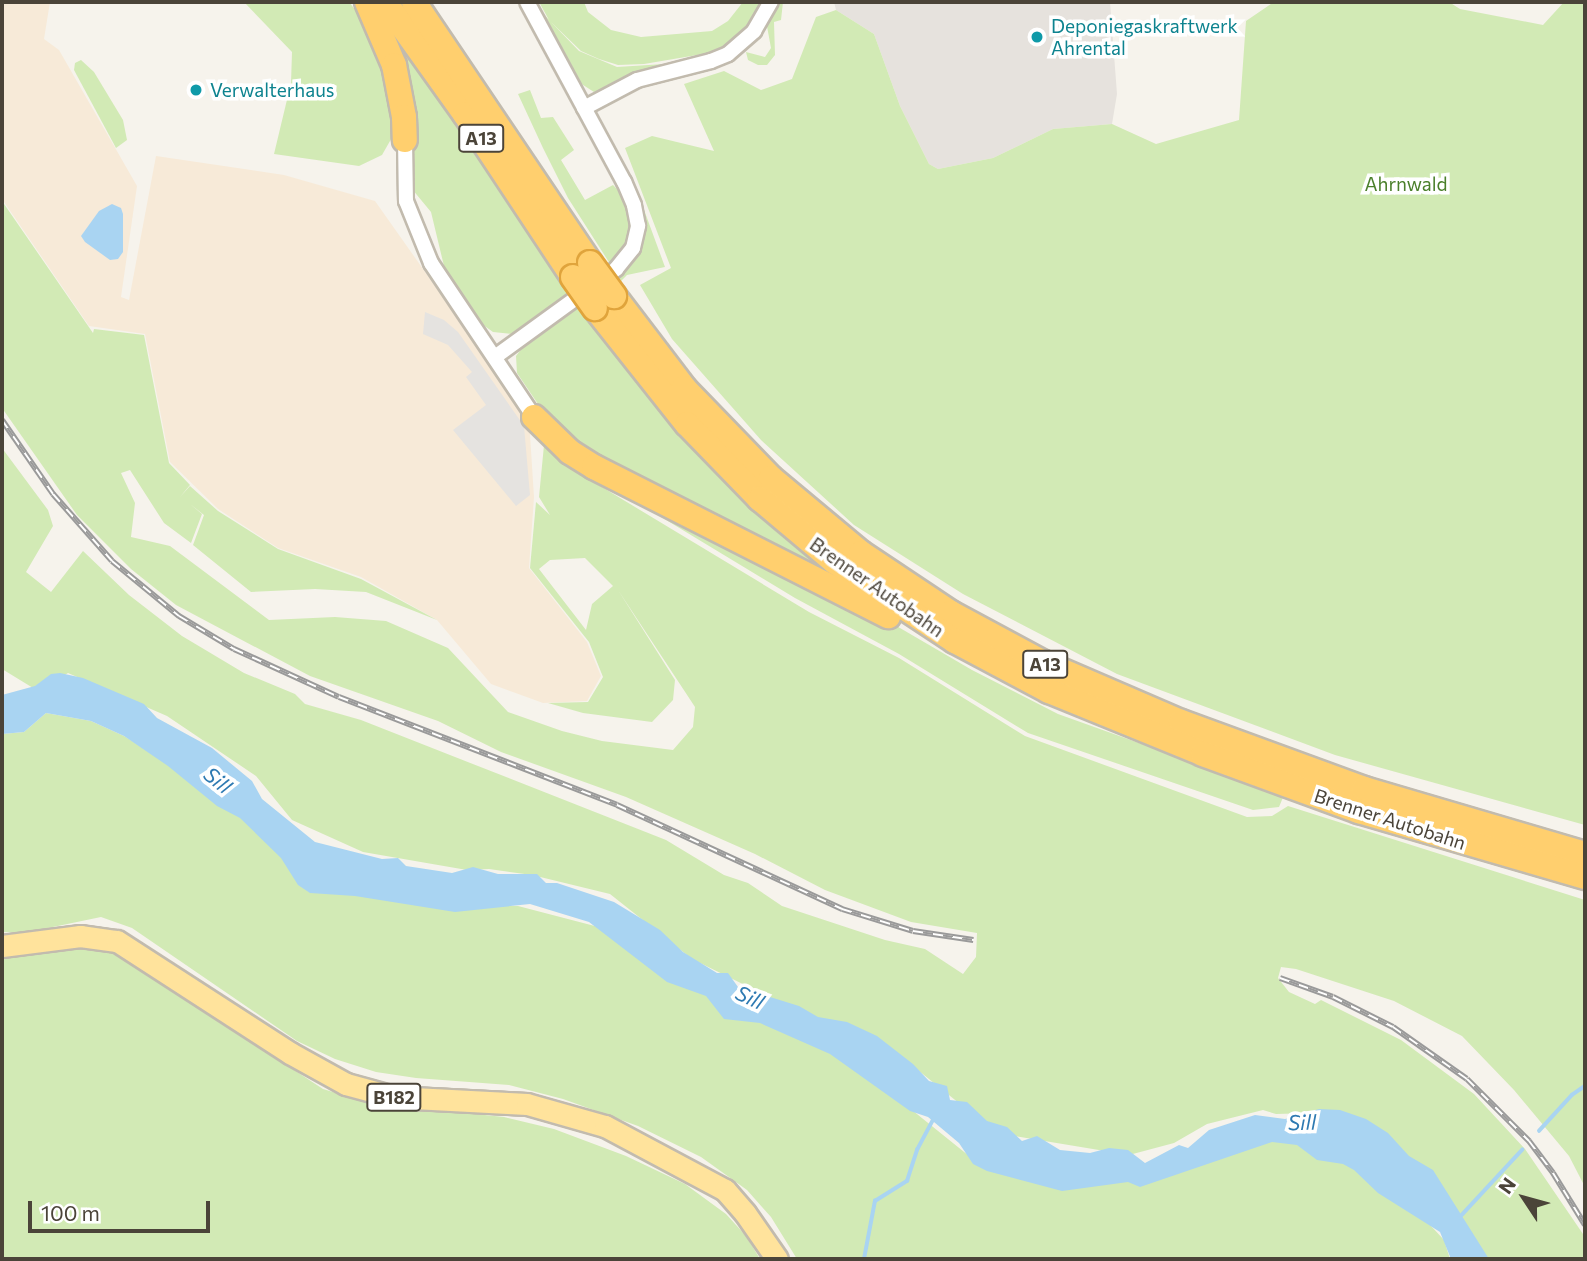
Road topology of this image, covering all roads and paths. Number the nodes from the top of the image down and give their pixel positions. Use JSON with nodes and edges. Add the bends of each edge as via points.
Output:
{"nodes":[{"id":1,"x":368,"y":2,"type":"edge"},
{"id":2,"x":385,"y":2,"type":"edge"},
{"id":3,"x":527,"y":2,"type":"edge"},
{"id":4,"x":771,"y":2,"type":"edge"},
{"id":5,"x":416,"y":4,"type":"edge"},
{"id":6,"x":584,"y":108,"type":"junction"},
{"id":7,"x":405,"y":140,"type":"joint"},
{"id":8,"x":581,"y":270,"type":"junction"},
{"id":9,"x":604,"y":302,"type":"junction"},
{"id":10,"x":495,"y":356,"type":"junction"},
{"id":11,"x":534,"y":417,"type":"joint"},
{"id":12,"x":982,"y":656,"type":"junction"},
{"id":13,"x":1585,"y":854,"type":"edge"},
{"id":14,"x":1585,"y":877,"type":"edge"},
{"id":15,"x":2,"y":946,"type":"edge"},
{"id":16,"x":777,"y":1259,"type":"edge"}],
"edges":[{"from":1,"to":7,"type":"highway","via":[[394,65]]},
{"from":2,"to":8,"type":"highway","name":"Brenner Autobahn","number":"A13"},
{"from":3,"to":6,"type":"street"},
{"from":4,"to":6,"type":"street","via":[[754,31],[727,54],[637,80]]},
{"from":5,"to":8,"type":"highway","name":"Brenner Autobahn","number":"A13"},
{"from":6,"to":10,"type":"street","via":[[634,205],[638,226],[633,248],[616,269]]},
{"from":7,"to":10,"type":"street","via":[[406,201],[437,275]]},
{"from":8,"to":9,"type":"highway","name":"Brenner Autobahn","number":"A13","bridge":true},
{"from":9,"to":12,"type":"highway","name":"Brenner Autobahn","number":"A13","via":[[687,424],[760,499],[878,593]]},
{"from":9,"to":13,"type":"highway","name":"Brenner Autobahn","number":"A13","via":[[771,478],[861,553],[961,619],[1044,663],[1181,722],[1406,803]]},
{"from":10,"to":11,"type":"street"},
{"from":11,"to":12,"type":"highway","via":[[570,452],[601,471],[921,632]]},
{"from":12,"to":14,"type":"highway","name":"Brenner Autobahn","number":"A13","via":[[1049,691],[1272,780],[1406,826]]},
{"from":15,"to":16,"type":"main road","number":"B182","via":[[80,936],[117,941],[346,1084],[394,1097],[527,1104],[605,1126],[725,1191]]}]}
